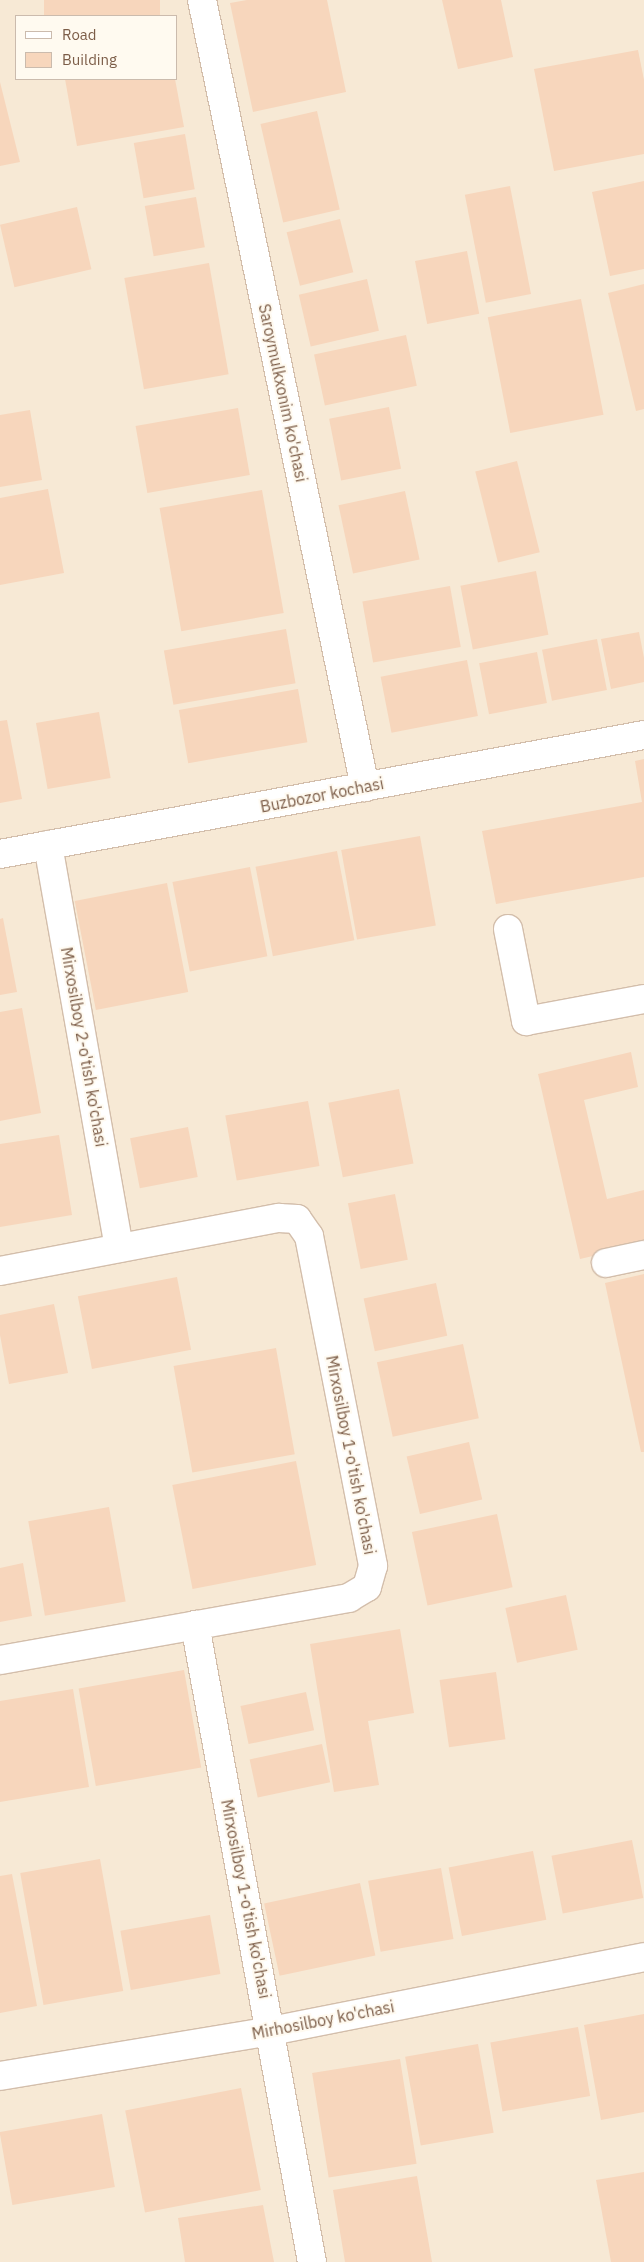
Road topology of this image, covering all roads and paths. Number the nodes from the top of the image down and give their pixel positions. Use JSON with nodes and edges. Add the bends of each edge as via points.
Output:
{"nodes":[{"id":1,"x":202,"y":0,"type":"edge"},
{"id":2,"x":644,"y":735,"type":"edge"},
{"id":3,"x":365,"y":786,"type":"junction"},
{"id":4,"x":48,"y":846,"type":"junction"},
{"id":5,"x":0,"y":854,"type":"edge"},
{"id":6,"x":508,"y":929,"type":"dead end"},
{"id":7,"x":644,"y":999,"type":"edge"},
{"id":8,"x":119,"y":1248,"type":"junction"},
{"id":9,"x":644,"y":1255,"type":"edge"},
{"id":10,"x":606,"y":1263,"type":"dead end"},
{"id":11,"x":0,"y":1272,"type":"edge"},
{"id":12,"x":195,"y":1625,"type":"junction"},
{"id":13,"x":0,"y":1660,"type":"edge"},
{"id":14,"x":644,"y":1957,"type":"edge"},
{"id":15,"x":270,"y":2031,"type":"junction"},
{"id":16,"x":0,"y":2076,"type":"edge"},
{"id":17,"x":312,"y":2262,"type":"edge"}],
"edges":[{"from":1,"to":3,"type":"street","name":"Saroymulkxonim ko'chasi"},
{"from":2,"to":3,"type":"street","name":"Buzbozor kochasi"},
{"from":3,"to":4,"type":"street","name":"Buzbozor kochasi"},
{"from":4,"to":5,"type":"street","name":"Buzbozor kochasi"},
{"from":4,"to":8,"type":"street","name":"Mirxosilboy 2-o'tish ko'chasi"},
{"from":6,"to":7,"type":"street","via":[[526,1021]]},
{"from":8,"to":11,"type":"street"},
{"from":8,"to":12,"type":"street","name":"Mirxosilboy 1-o'tish ko'chasi","via":[[279,1218],[297,1219],[309,1236],[373,1566],[367,1587],[348,1598]]},
{"from":9,"to":10,"type":"street"},
{"from":12,"to":13,"type":"street","name":"Mirxosilboy 1-o'tish ko'chasi"},
{"from":12,"to":15,"type":"street","name":"Mirxosilboy 1-o'tish ko'chasi"},
{"from":14,"to":15,"type":"street","name":"Mirhosilboy ko'chasi"},
{"from":15,"to":16,"type":"street","name":"Mirhosilboy ko'chasi"},
{"from":15,"to":17,"type":"street","name":"Mirxosilboy 1-o'tish ko'chasi"}]}
